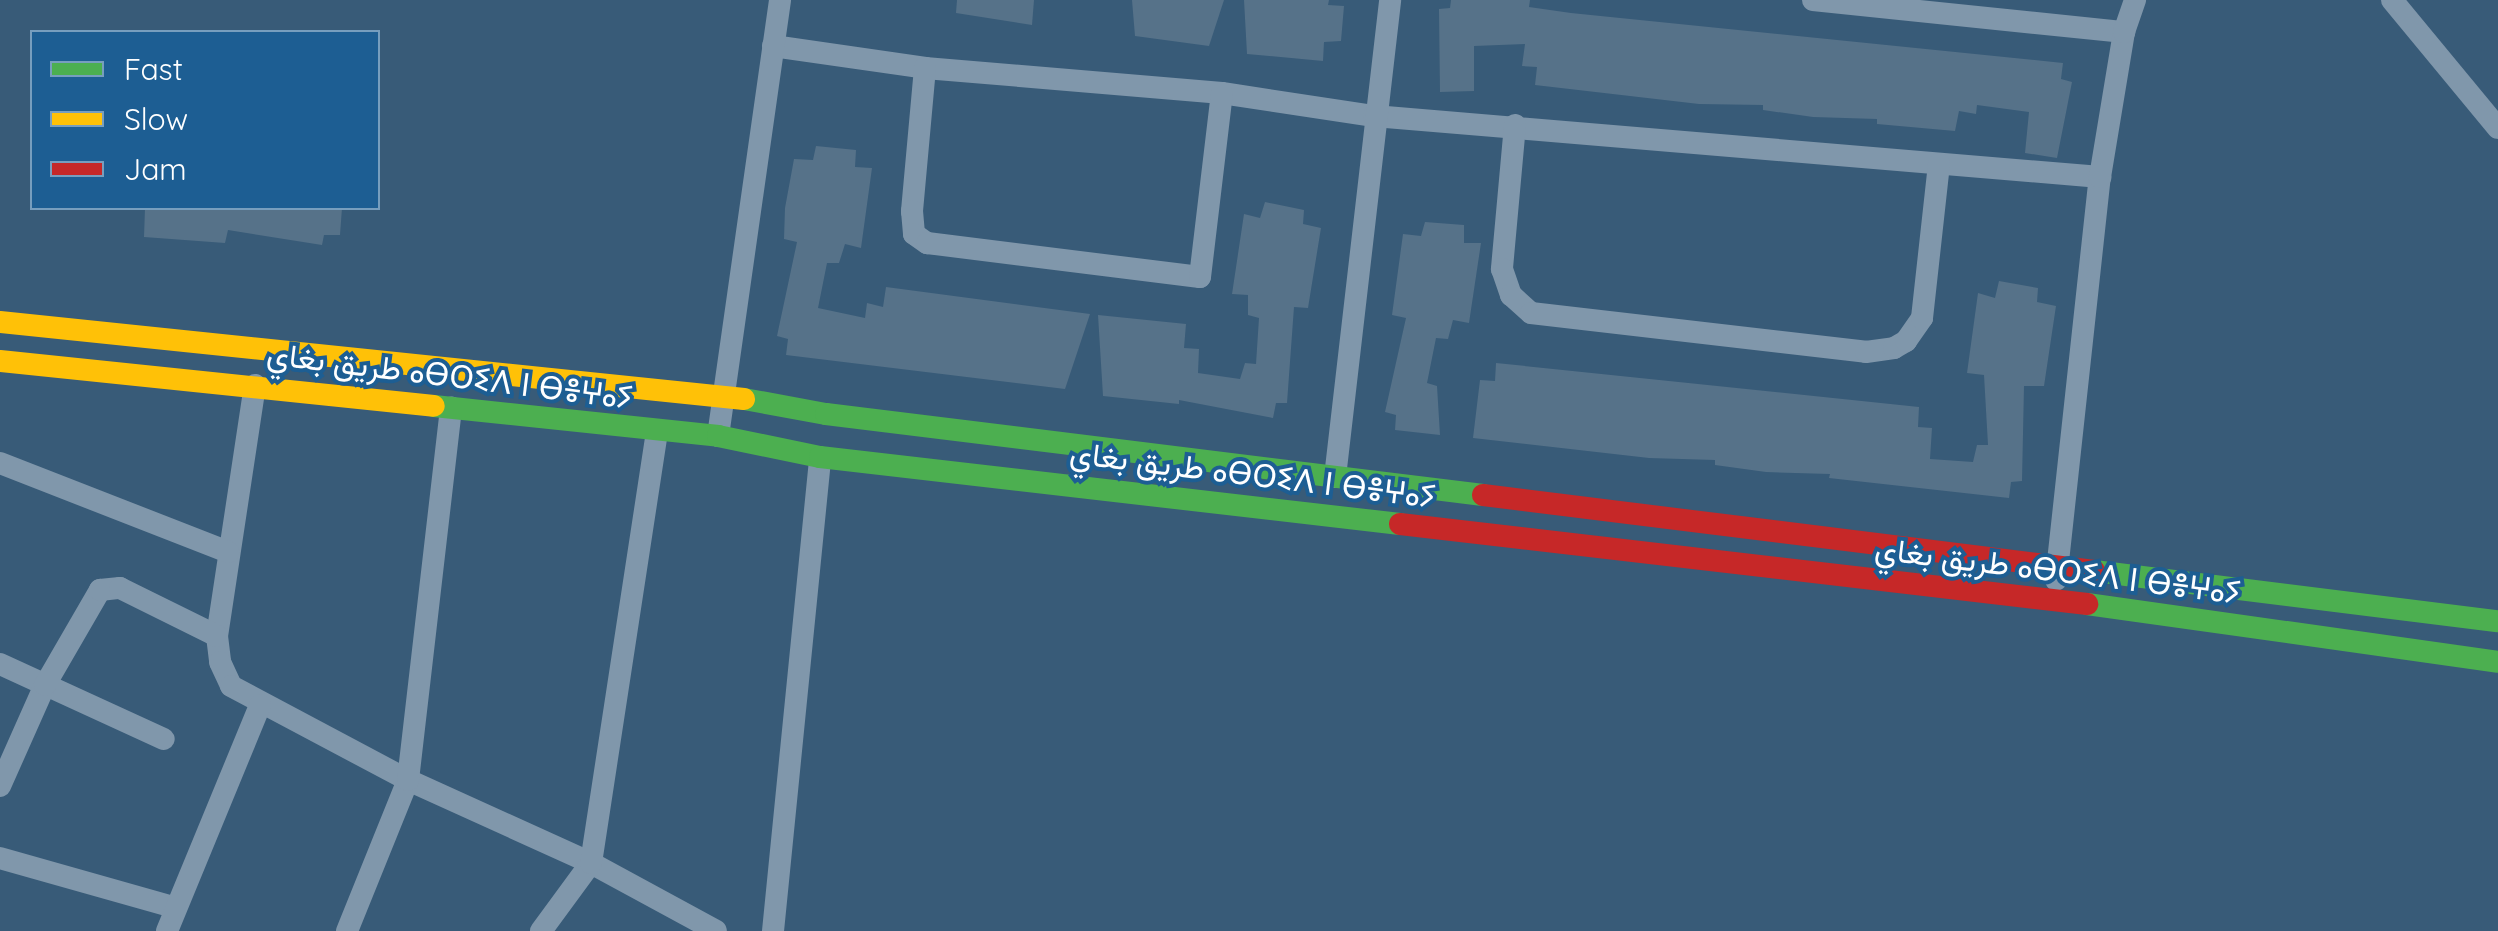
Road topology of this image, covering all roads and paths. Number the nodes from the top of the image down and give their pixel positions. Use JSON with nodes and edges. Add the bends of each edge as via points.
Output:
{"nodes":[{"id":1,"x":780,"y":0,"type":"edge"},
{"id":2,"x":1390,"y":0,"type":"edge"},
{"id":3,"x":1799,"y":0,"type":"edge"},
{"id":4,"x":2136,"y":0,"type":"edge"},
{"id":5,"x":2392,"y":0,"type":"edge"},
{"id":6,"x":1813,"y":1,"type":"edge"},
{"id":7,"x":2124,"y":32,"type":"junction"},
{"id":8,"x":773,"y":46,"type":"junction"},
{"id":9,"x":924,"y":68,"type":"junction"},
{"id":10,"x":1222,"y":93,"type":"junction"},
{"id":11,"x":1374,"y":116,"type":"junction"},
{"id":12,"x":1515,"y":125,"type":"junction"},
{"id":13,"x":2498,"y":128,"type":"edge"},
{"id":14,"x":1939,"y":164,"type":"junction"},
{"id":15,"x":2100,"y":177,"type":"junction"},
{"id":16,"x":0,"y":322,"type":"edge"},
{"id":17,"x":0,"y":361,"type":"edge"},
{"id":18,"x":255,"y":385,"type":"junction"},
{"id":19,"x":724,"y":396,"type":"junction"},
{"id":20,"x":451,"y":407,"type":"junction"},
{"id":21,"x":657,"y":431,"type":"junction"},
{"id":22,"x":718,"y":436,"type":"junction"},
{"id":23,"x":820,"y":457,"type":"junction"},
{"id":24,"x":0,"y":463,"type":"edge"},
{"id":25,"x":1334,"y":477,"type":"junction"},
{"id":26,"x":228,"y":552,"type":"junction"},
{"id":27,"x":2058,"y":564,"type":"junction"},
{"id":28,"x":2054,"y":599,"type":"junction"},
{"id":29,"x":2498,"y":621,"type":"edge"},
{"id":30,"x":217,"y":636,"type":"junction"},
{"id":31,"x":2498,"y":662,"type":"edge"},
{"id":32,"x":0,"y":664,"type":"edge"},
{"id":33,"x":45,"y":685,"type":"junction"},
{"id":34,"x":260,"y":705,"type":"junction"},
{"id":35,"x":164,"y":738,"type":"dead end"},
{"id":36,"x":408,"y":780,"type":"junction"},
{"id":37,"x":0,"y":786,"type":"edge"},
{"id":38,"x":0,"y":858,"type":"edge"},
{"id":39,"x":591,"y":862,"type":"junction"},
{"id":40,"x":173,"y":907,"type":"junction"},
{"id":41,"x":167,"y":931,"type":"edge"},
{"id":42,"x":346,"y":931,"type":"edge"},
{"id":43,"x":541,"y":931,"type":"edge"},
{"id":44,"x":716,"y":931,"type":"edge"},
{"id":45,"x":773,"y":931,"type":"edge"}],
"edges":[{"from":1,"to":8,"type":"street"},
{"from":2,"to":11,"type":"street"},
{"from":3,"to":6,"type":"street"},
{"from":4,"to":7,"type":"street"},
{"from":5,"to":13,"type":"street"},
{"from":6,"to":7,"type":"street"},
{"from":7,"to":15,"type":"street"},
{"from":8,"to":9,"type":"street"},
{"from":8,"to":19,"type":"street"},
{"from":9,"to":10,"type":"street"},
{"from":9,"to":10,"type":"street","via":[[914,234],[928,243],[1200,277]]},
{"from":10,"to":11,"type":"street"},
{"from":11,"to":12,"type":"street"},
{"from":11,"to":25,"type":"street"},
{"from":12,"to":14,"type":"street"},
{"from":12,"to":14,"type":"street","via":[[1502,269],[1511,295],[1531,313],[1866,352],[1906,341],[1922,318]]},
{"from":14,"to":15,"type":"street"},
{"from":15,"to":27,"type":"street"},
{"from":16,"to":19,"type":"main road","name":"طريق بغاي ⴰⴱⵔⵉⴷ ⵏ ⴱⴻⵖⴰⵢ"},
{"from":17,"to":18,"type":"main road","name":"طريق بغاي ⴰⴱⵔⵉⴷ ⵏ ⴱⴻⵖⴰⵢ"},
{"from":18,"to":20,"type":"main road","name":"طريق بغاي ⴰⴱⵔⵉⴷ ⵏ ⴱⴻⵖⴰⵢ"},
{"from":18,"to":26,"type":"street"},
{"from":19,"to":22,"type":"street"},
{"from":19,"to":25,"type":"main road","name":"طريق بغاي ⴰⴱⵔⵉⴷ ⵏ ⴱⴻⵖⴰⵢ"},
{"from":20,"to":21,"type":"main road","name":"طريق بغاي ⴰⴱⵔⵉⴷ ⵏ ⴱⴻⵖⴰⵢ"},
{"from":20,"to":36,"type":"street"},
{"from":21,"to":22,"type":"main road","name":"طريق بغاي ⴰⴱⵔⵉⴷ ⵏ ⴱⴻⵖⴰⵢ"},
{"from":21,"to":39,"type":"street"},
{"from":22,"to":23,"type":"main road","name":"طريق بغاي ⴰⴱⵔⵉⴷ ⵏ ⴱⴻⵖⴰⵢ"},
{"from":23,"to":28,"type":"main road","name":"طريق بغاي ⴰⴱⵔⵉⴷ ⵏ ⴱⴻⵖⴰⵢ"},
{"from":23,"to":45,"type":"street"},
{"from":24,"to":26,"type":"street"},
{"from":25,"to":27,"type":"main road","name":"طريق بغاي ⴰⴱⵔⵉⴷ ⵏ ⴱⴻⵖⴰⵢ"},
{"from":26,"to":30,"type":"street"},
{"from":27,"to":28,"type":"street"},
{"from":27,"to":29,"type":"main road","name":"طريق بغاي ⴰⴱⵔⵉⴷ ⵏ ⴱⴻⵖⴰⵢ"},
{"from":28,"to":31,"type":"main road","name":"طريق بغاي ⴰⴱⵔⵉⴷ ⵏ ⴱⴻⵖⴰⵢ"},
{"from":30,"to":33,"type":"street","via":[[120,588],[105,588],[94,595]]},
{"from":30,"to":34,"type":"street","via":[[231,686]]},
{"from":32,"to":33,"type":"street"},
{"from":33,"to":35,"type":"street"},
{"from":33,"to":37,"type":"street"},
{"from":34,"to":36,"type":"street"},
{"from":34,"to":40,"type":"street"},
{"from":36,"to":39,"type":"street"},
{"from":36,"to":42,"type":"street"},
{"from":38,"to":40,"type":"street"},
{"from":39,"to":43,"type":"street"},
{"from":39,"to":44,"type":"street"},
{"from":40,"to":41,"type":"street"}]}
